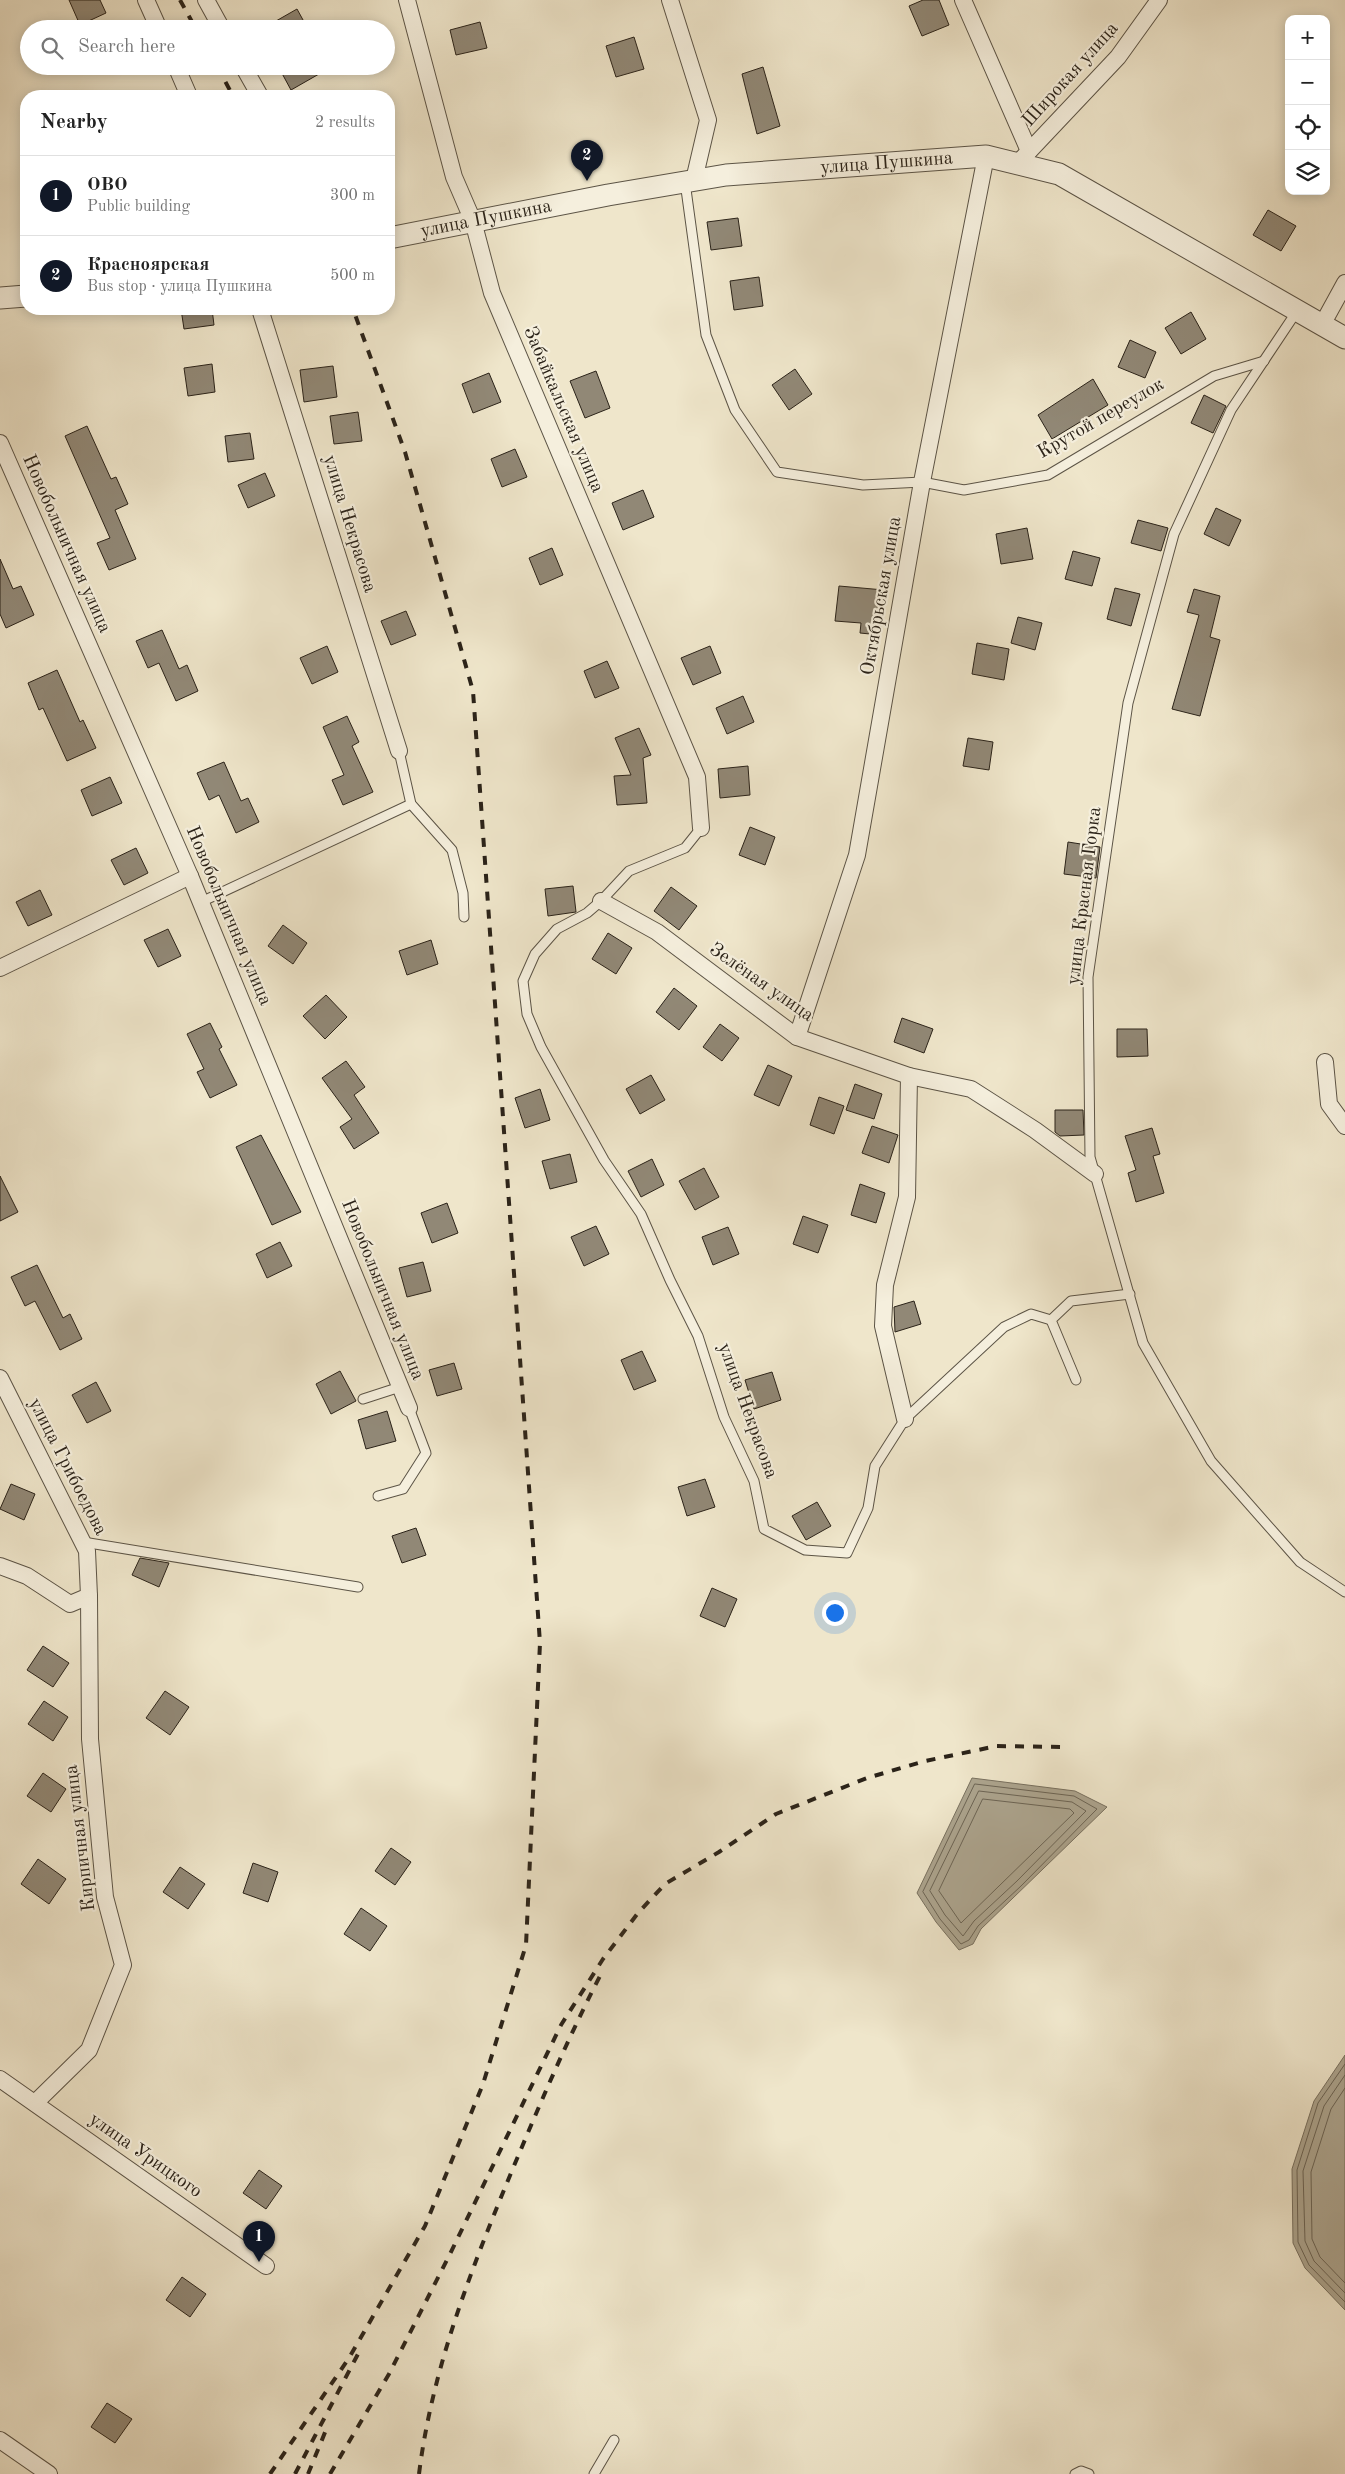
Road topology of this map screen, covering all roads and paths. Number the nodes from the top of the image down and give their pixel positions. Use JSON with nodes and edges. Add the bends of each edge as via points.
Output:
{"nodes":[{"id":1,"x":146,"y":0,"type":"edge"},
{"id":2,"x":206,"y":0,"type":"edge"},
{"id":3,"x":408,"y":0,"type":"edge"},
{"id":4,"x":670,"y":0,"type":"edge"},
{"id":5,"x":964,"y":0,"type":"edge"},
{"id":6,"x":1159,"y":0,"type":"edge"},
{"id":7,"x":155,"y":20,"type":"edge"},
{"id":8,"x":217,"y":20,"type":"edge"},
{"id":9,"x":180,"y":75,"type":"edge"},
{"id":10,"x":248,"y":75,"type":"edge"},
{"id":11,"x":186,"y":90,"type":"edge"},
{"id":12,"x":257,"y":90,"type":"edge"},
{"id":13,"x":986,"y":156,"type":"junction"},
{"id":14,"x":1023,"y":157,"type":"junction"},
{"id":15,"x":690,"y":181,"type":"junction"},
{"id":16,"x":474,"y":221,"type":"junction"},
{"id":17,"x":395,"y":237,"type":"edge"},
{"id":18,"x":1345,"y":283,"type":"edge"},
{"id":19,"x":20,"y":296,"type":"edge"},
{"id":20,"x":0,"y":298,"type":"edge"},
{"id":21,"x":1297,"y":311,"type":"junction"},
{"id":22,"x":262,"y":315,"type":"edge"},
{"id":23,"x":1322,"y":325,"type":"junction"},
{"id":24,"x":1345,"y":338,"type":"edge"},
{"id":25,"x":1264,"y":361,"type":"junction"},
{"id":26,"x":0,"y":443,"type":"edge"},
{"id":27,"x":922,"y":482,"type":"junction"},
{"id":28,"x":399,"y":751,"type":"joint"},
{"id":29,"x":411,"y":804,"type":"junction"},
{"id":30,"x":701,"y":828,"type":"joint"},
{"id":31,"x":190,"y":876,"type":"junction"},
{"id":32,"x":601,"y":901,"type":"junction"},
{"id":33,"x":201,"y":902,"type":"junction"},
{"id":34,"x":464,"y":917,"type":"dead end"},
{"id":35,"x":0,"y":968,"type":"edge"},
{"id":36,"x":797,"y":1037,"type":"junction"},
{"id":37,"x":1325,"y":1062,"type":"dead end"},
{"id":38,"x":910,"y":1076,"type":"junction"},
{"id":39,"x":1345,"y":1126,"type":"edge"},
{"id":40,"x":1095,"y":1174,"type":"junction"},
{"id":41,"x":1130,"y":1294,"type":"junction"},
{"id":42,"x":1050,"y":1320,"type":"junction"},
{"id":43,"x":0,"y":1378,"type":"edge"},
{"id":44,"x":1076,"y":1380,"type":"dead end"},
{"id":45,"x":400,"y":1387,"type":"junction"},
{"id":46,"x":362,"y":1399,"type":"dead end"},
{"id":47,"x":409,"y":1408,"type":"joint"},
{"id":48,"x":905,"y":1419,"type":"junction"},
{"id":49,"x":378,"y":1496,"type":"dead end"},
{"id":50,"x":83,"y":1542,"type":"junction"},
{"id":51,"x":0,"y":1566,"type":"edge"},
{"id":52,"x":358,"y":1586,"type":"dead end"},
{"id":53,"x":1345,"y":1592,"type":"edge"},
{"id":54,"x":89,"y":1596,"type":"junction"},
{"id":55,"x":0,"y":2080,"type":"edge"},
{"id":56,"x":35,"y":2103,"type":"junction"},
{"id":57,"x":266,"y":2266,"type":"dead end"},
{"id":58,"x":0,"y":2440,"type":"edge"},
{"id":59,"x":614,"y":2440,"type":"dead end"},
{"id":60,"x":49,"y":2474,"type":"edge"},
{"id":61,"x":594,"y":2474,"type":"edge"},
{"id":62,"x":1075,"y":2474,"type":"edge"},
{"id":63,"x":1089,"y":2474,"type":"edge"}],
"edges":[{"from":1,"to":7,"type":"street"},
{"from":2,"to":8,"type":"street"},
{"from":3,"to":16,"type":"street","name":"Забайкальская улица","via":[[454,177]]},
{"from":4,"to":15,"type":"street","via":[[708,120]]},
{"from":5,"to":14,"type":"street","name":"Широкая улица"},
{"from":6,"to":14,"type":"street","name":"Широкая улица","via":[[1118,57]]},
{"from":9,"to":11,"type":"street"},
{"from":10,"to":12,"type":"street"},
{"from":13,"to":14,"type":"street","name":"улица Пушкина"},
{"from":13,"to":15,"type":"street","name":"улица Пушкина","via":[[726,175]]},
{"from":13,"to":27,"type":"street","name":"Октябрьская улица"},
{"from":14,"to":21,"type":"street","name":"улица Пушкина","via":[[1059,174]]},
{"from":15,"to":16,"type":"street","name":"улица Пушкина"},
{"from":15,"to":27,"type":"lane","name":"Крутой переулок","via":[[706,334],[735,410],[777,472],[863,485]]},
{"from":16,"to":17,"type":"street","name":"улица Пушкина"},
{"from":16,"to":30,"type":"street","name":"Забайкальская улица","via":[[492,293],[696,777]]},
{"from":18,"to":23,"type":"street"},
{"from":19,"to":20,"type":"street"},
{"from":21,"to":23,"type":"street","name":"улица Пушкина"},
{"from":21,"to":25,"type":"lane","name":"улица Красная Горка"},
{"from":22,"to":28,"type":"street","name":"улица Некрасова"},
{"from":23,"to":24,"type":"street","name":"улица Пушкина"},
{"from":25,"to":27,"type":"lane","name":"Крутой переулок","via":[[1214,376],[1048,476],[964,490]]},
{"from":25,"to":40,"type":"lane","name":"улица Красная Горка","via":[[1231,410],[1174,534],[1128,703],[1088,977],[1090,1157]]},
{"from":26,"to":31,"type":"street","name":"Новобольничная улица"},
{"from":27,"to":36,"type":"street","name":"Октябрьская улица","via":[[857,855]]},
{"from":28,"to":29,"type":"lane"},
{"from":29,"to":33,"type":"lane"},
{"from":29,"to":34,"type":"lane","via":[[452,850],[463,893]]},
{"from":30,"to":32,"type":"lane","via":[[685,848],[629,871]]},
{"from":31,"to":33,"type":"street","name":"Новобольничная улица"},
{"from":31,"to":35,"type":"street"},
{"from":32,"to":36,"type":"street","name":"Зелёная улица","via":[[657,932]]},
{"from":32,"to":48,"type":"lane","name":"улица Некрасова","via":[[587,913],[557,929],[535,954],[523,981],[527,1014],[541,1047],[604,1160],[641,1214],[698,1336],[724,1417],[754,1481],[764,1529],[805,1550],[847,1552],[868,1508],[875,1466]]},
{"from":33,"to":45,"type":"street","name":"Новобольничная улица"},
{"from":36,"to":38,"type":"street","name":"Зелёная улица"},
{"from":37,"to":39,"type":"street","via":[[1329,1104]]},
{"from":38,"to":40,"type":"street","name":"Зелёная улица","via":[[971,1089]]},
{"from":38,"to":48,"type":"street","via":[[907,1197],[885,1285],[883,1326]]},
{"from":40,"to":41,"type":"lane","name":"улица Красная Горка"},
{"from":41,"to":42,"type":"lane","via":[[1071,1301]]},
{"from":41,"to":53,"type":"lane","name":"улица Красная Горка","via":[[1144,1342],[1211,1461],[1300,1562]]},
{"from":42,"to":44,"type":"lane"},
{"from":42,"to":48,"type":"lane","name":"улица Некрасова","via":[[1031,1314],[1004,1327]]},
{"from":43,"to":50,"type":"street","name":"улица Грибоедова"},
{"from":45,"to":46,"type":"lane"},
{"from":45,"to":47,"type":"street","name":"Новобольничная улица"},
{"from":47,"to":49,"type":"lane","via":[[426,1453],[403,1489]]},
{"from":50,"to":52,"type":"lane"},
{"from":50,"to":54,"type":"street","name":"улица Грибоедова","via":[[87,1551]]},
{"from":51,"to":54,"type":"street","via":[[27,1576],[70,1604]]},
{"from":54,"to":56,"type":"street","name":"Кирпичная улица","via":[[90,1749],[105,1898],[123,1965],[89,2050]]},
{"from":55,"to":56,"type":"street","name":"улица Урицкого"},
{"from":56,"to":57,"type":"street","name":"улица Урицкого"},
{"from":58,"to":60,"type":"street"},
{"from":59,"to":61,"type":"lane"},
{"from":62,"to":63,"type":"lane","via":[[1082,2471]]}]}
